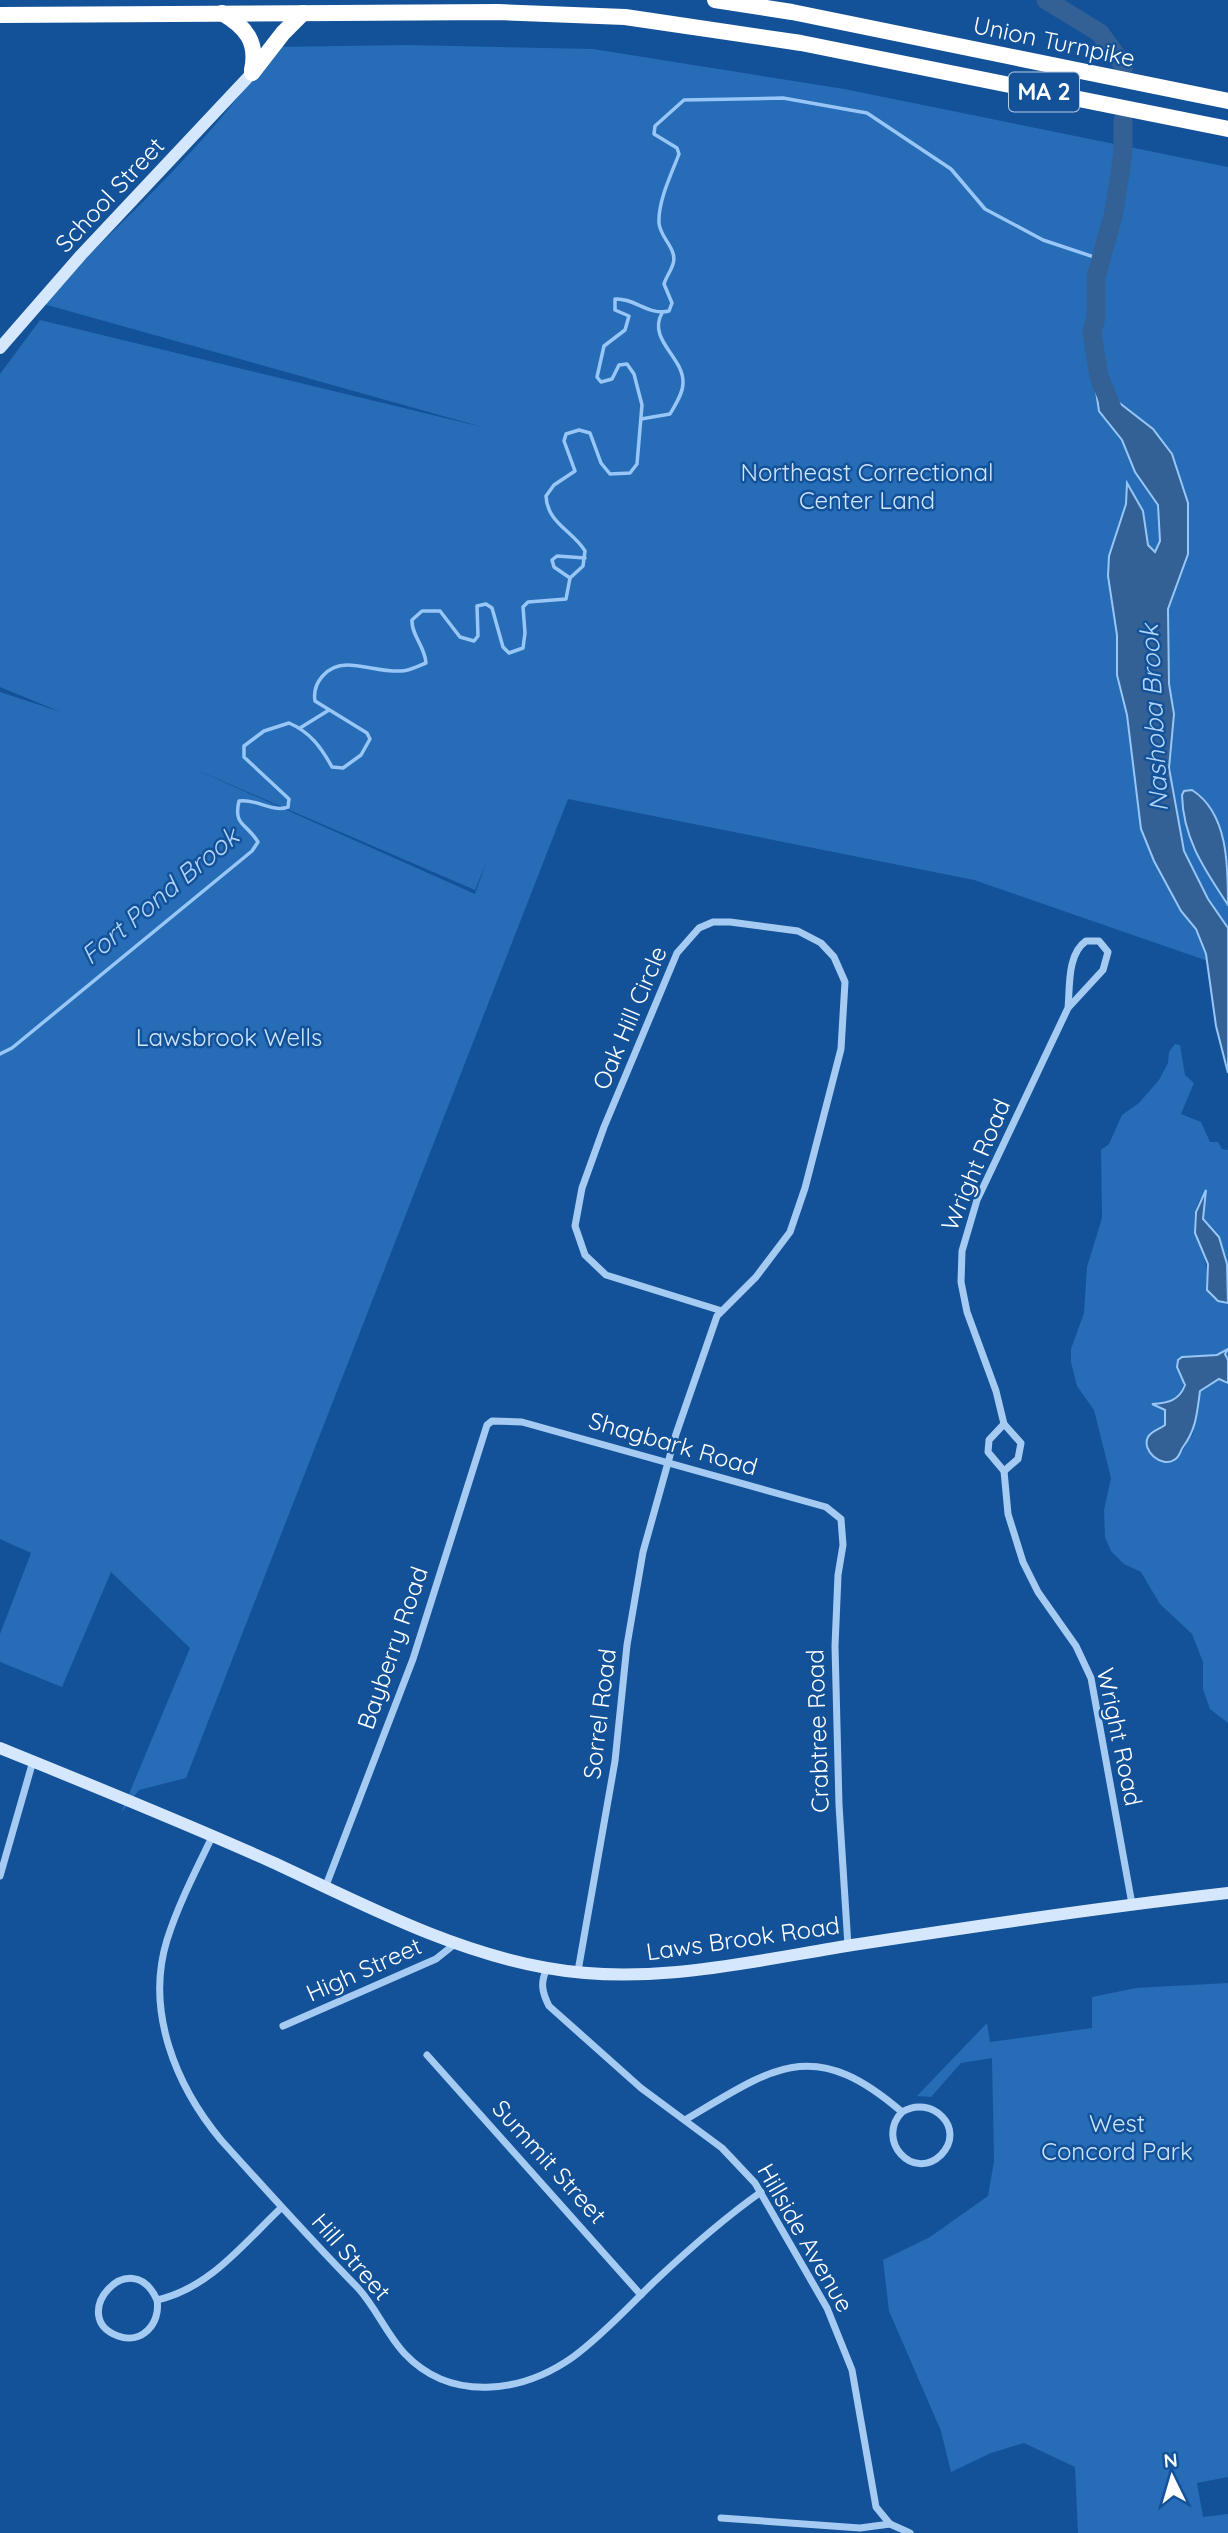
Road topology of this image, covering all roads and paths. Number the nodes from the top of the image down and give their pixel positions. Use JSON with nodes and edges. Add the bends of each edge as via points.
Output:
{"nodes":[{"id":1,"x":715,"y":0,"type":"edge"},
{"id":2,"x":222,"y":13,"type":"junction"},
{"id":3,"x":303,"y":13,"type":"junction"},
{"id":4,"x":0,"y":15,"type":"edge"},
{"id":5,"x":252,"y":73,"type":"junction"},
{"id":6,"x":1228,"y":101,"type":"edge"},
{"id":7,"x":1228,"y":129,"type":"edge"},
{"id":8,"x":0,"y":348,"type":"edge"},
{"id":9,"x":1069,"y":1008,"type":"junction"},
{"id":10,"x":722,"y":1311,"type":"junction"},
{"id":11,"x":492,"y":1421,"type":"joint"},
{"id":12,"x":1004,"y":1424,"type":"junction"},
{"id":13,"x":668,"y":1463,"type":"junction"},
{"id":14,"x":1004,"y":1471,"type":"junction"},
{"id":15,"x":839,"y":1516,"type":"joint"},
{"id":16,"x":0,"y":1748,"type":"edge"},
{"id":17,"x":33,"y":1761,"type":"junction"},
{"id":18,"x":212,"y":1836,"type":"junction"},
{"id":19,"x":0,"y":1876,"type":"edge"},
{"id":20,"x":325,"y":1888,"type":"junction"},
{"id":21,"x":1228,"y":1893,"type":"edge"},
{"id":22,"x":1132,"y":1904,"type":"junction"},
{"id":23,"x":456,"y":1942,"type":"junction"},
{"id":24,"x":848,"y":1946,"type":"junction"},
{"id":25,"x":547,"y":1968,"type":"junction"},
{"id":26,"x":578,"y":1971,"type":"junction"},
{"id":27,"x":283,"y":2026,"type":"dead end"},
{"id":28,"x":427,"y":2055,"type":"dead end"},
{"id":29,"x":902,"y":2112,"type":"junction"},
{"id":30,"x":685,"y":2120,"type":"junction"},
{"id":31,"x":761,"y":2192,"type":"junction"},
{"id":32,"x":281,"y":2208,"type":"junction"},
{"id":33,"x":641,"y":2295,"type":"junction"},
{"id":34,"x":157,"y":2300,"type":"junction"},
{"id":35,"x":721,"y":2518,"type":"dead end"},
{"id":36,"x":890,"y":2525,"type":"junction"},
{"id":37,"x":910,"y":2533,"type":"edge"}],
"edges":[{"from":1,"to":6,"type":"highway","name":"Union Turnpike","number":"MA 2"},
{"from":2,"to":3,"type":"highway","number":"MA 2"},
{"from":2,"to":4,"type":"highway","number":"MA 2"},
{"from":2,"to":5,"type":"highway","via":[[248,33],[255,57]]},
{"from":3,"to":5,"type":"highway"},
{"from":3,"to":7,"type":"highway","name":"Union Turnpike","number":"MA 2","via":[[524,12],[625,17],[730,30]]},
{"from":5,"to":8,"type":"street","name":"School Street"},
{"from":9,"to":9,"type":"street","name":"Wright Road","via":[[1107,962],[1108,952],[1098,941],[1078,947]]},
{"from":9,"to":12,"type":"street","name":"Wright Road","via":[[977,1200],[962,1251],[965,1304]]},
{"from":10,"to":10,"type":"street","name":"Oak Hill Circle","via":[[756,1277],[790,1232],[834,1082],[845,982],[842,969],[821,943],[799,931],[713,922],[699,928],[677,953],[604,1127],[582,1188],[575,1226],[585,1255],[606,1275]]},
{"from":10,"to":13,"type":"street","name":"Oak Hill Circle","via":[[700,1358]]},
{"from":11,"to":13,"type":"street","name":"Shagbark Road","via":[[522,1422]]},
{"from":11,"to":20,"type":"street","name":"Bayberry Road","via":[[479,1446],[412,1659]]},
{"from":12,"to":14,"type":"street","name":"Wright Road","via":[[987,1445],[990,1458]]},
{"from":12,"to":14,"type":"street","name":"Wright Road","via":[[1019,1438],[1022,1449]]},
{"from":13,"to":15,"type":"street","name":"Shagbark Road","via":[[826,1507]]},
{"from":13,"to":26,"type":"street","name":"Sorrel Road","via":[[641,1565],[615,1761]]},
{"from":14,"to":22,"type":"street","name":"Wright Road","via":[[1008,1514],[1023,1562],[1080,1654],[1094,1686]]},
{"from":15,"to":24,"type":"street","name":"Crabtree Road","via":[[843,1545],[835,1646]]},
{"from":16,"to":17,"type":"street","name":"Laws Brook Road"},
{"from":17,"to":18,"type":"street","name":"Laws Brook Road"},
{"from":17,"to":19,"type":"street"},
{"from":18,"to":20,"type":"street","name":"Laws Brook Road"},
{"from":18,"to":32,"type":"street","name":"Hill Street","via":[[166,1941],[160,1978],[166,2036],[178,2072],[200,2113]]},
{"from":20,"to":23,"type":"street","name":"Laws Brook Road"},
{"from":21,"to":22,"type":"street","name":"Laws Brook Road"},
{"from":22,"to":24,"type":"street","name":"Laws Brook Road"},
{"from":23,"to":25,"type":"street","name":"Laws Brook Road"},
{"from":23,"to":27,"type":"street","name":"High Street","via":[[436,1959]]},
{"from":24,"to":26,"type":"street","name":"Laws Brook Road","via":[[662,1974]]},
{"from":25,"to":26,"type":"street","name":"Laws Brook Road"},
{"from":25,"to":30,"type":"street","name":"Hillside Avenue","via":[[542,1994],[549,2006],[593,2048]]},
{"from":28,"to":33,"type":"street","name":"Summit Street"},
{"from":29,"to":29,"type":"street","via":[[892,2127],[896,2151],[916,2163],[939,2157],[948,2141],[944,2118],[924,2106]]},
{"from":29,"to":30,"type":"street","via":[[853,2076],[804,2066],[756,2079]]},
{"from":30,"to":31,"type":"street","name":"Hillside Avenue","via":[[739,2164]]},
{"from":31,"to":33,"type":"street","name":"Hill Street","via":[[718,2223]]},
{"from":31,"to":36,"type":"street","name":"Hillside Avenue","via":[[816,2287],[843,2345],[859,2402],[872,2495]]},
{"from":32,"to":33,"type":"street","name":"Hill Street","via":[[373,2305],[404,2353],[446,2382],[498,2388],[536,2379],[575,2356]]},
{"from":32,"to":34,"type":"street","via":[[209,2277],[185,2292]]},
{"from":34,"to":34,"type":"street","via":[[139,2281],[119,2281],[104,2293],[99,2305],[101,2319],[119,2336],[138,2336],[156,2319]]},
{"from":35,"to":36,"type":"street","via":[[860,2528]]},
{"from":36,"to":37,"type":"street"}]}
